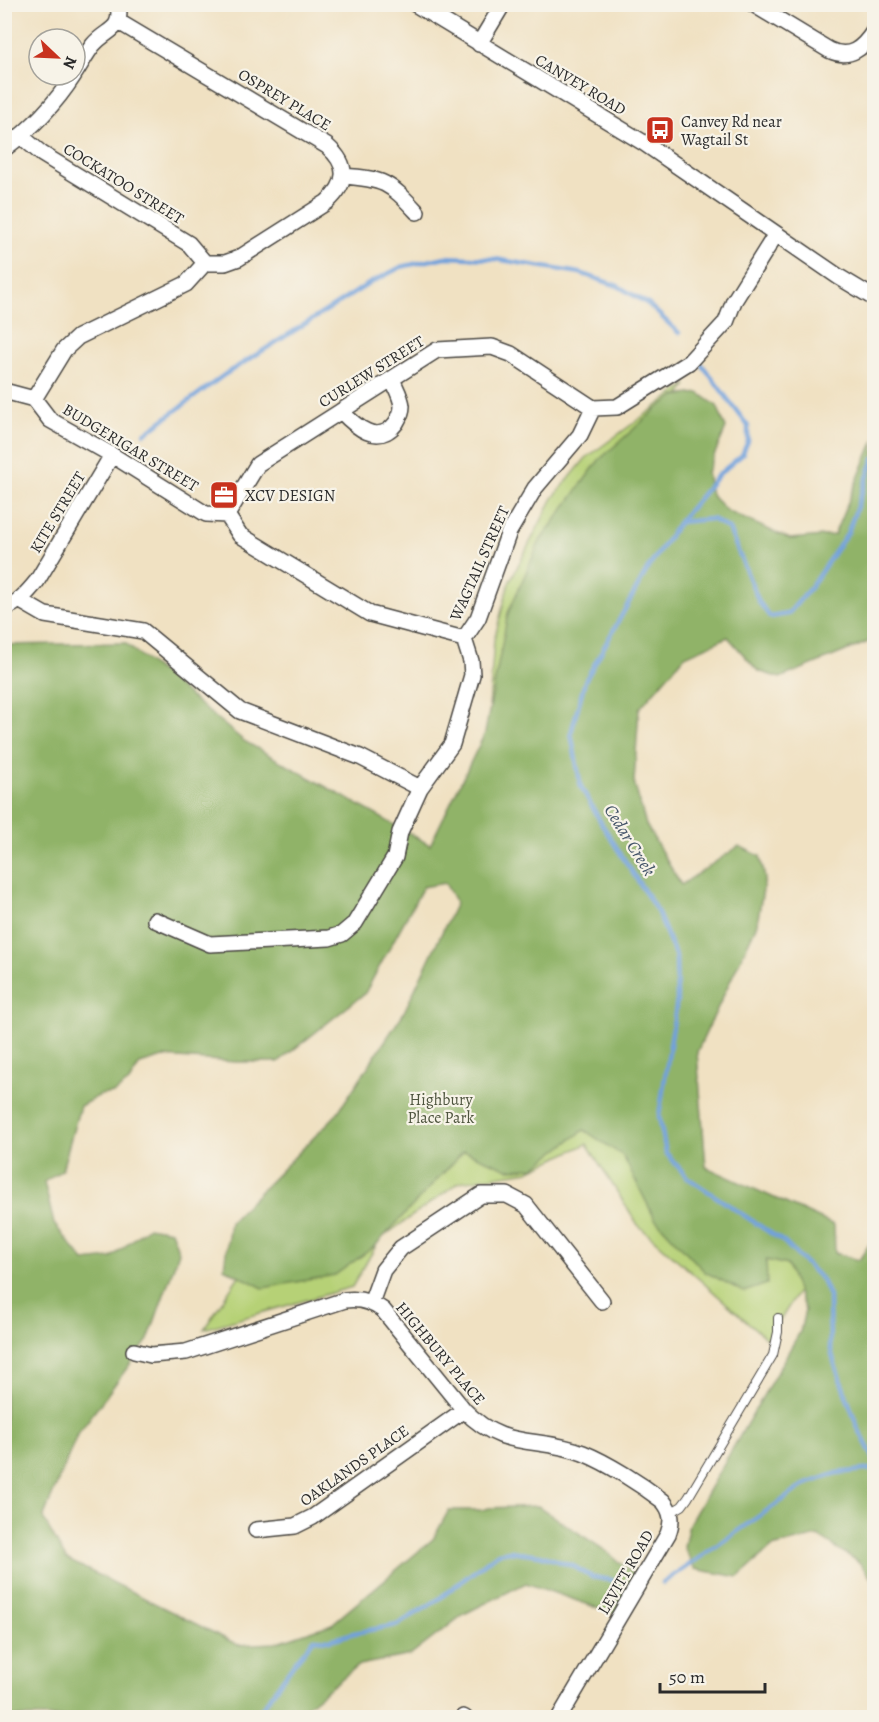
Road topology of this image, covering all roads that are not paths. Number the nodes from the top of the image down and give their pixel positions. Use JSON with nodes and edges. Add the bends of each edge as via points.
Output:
{"nodes":[{"id":1,"x":118,"y":4,"type":"edge"},
{"id":2,"x":415,"y":4,"type":"edge"},
{"id":3,"x":503,"y":4,"type":"edge"},
{"id":4,"x":753,"y":4,"type":"edge"},
{"id":5,"x":119,"y":22,"type":"junction"},
{"id":6,"x":874,"y":31,"type":"edge"},
{"id":7,"x":479,"y":44,"type":"junction"},
{"id":8,"x":87,"y":54,"type":"edge"},
{"id":9,"x":64,"y":87,"type":"edge"},
{"id":10,"x":21,"y":136,"type":"junction"},
{"id":11,"x":4,"y":149,"type":"edge"},
{"id":12,"x":343,"y":176,"type":"junction"},
{"id":13,"x":417,"y":212,"type":"dead end"},
{"id":14,"x":776,"y":234,"type":"junction"},
{"id":15,"x":205,"y":263,"type":"junction"},
{"id":16,"x":874,"y":298,"type":"edge"},
{"id":17,"x":392,"y":379,"type":"junction"},
{"id":18,"x":4,"y":391,"type":"edge"},
{"id":19,"x":34,"y":399,"type":"junction"},
{"id":20,"x":593,"y":408,"type":"junction"},
{"id":21,"x":342,"y":411,"type":"junction"},
{"id":22,"x":112,"y":455,"type":"junction"},
{"id":23,"x":227,"y":514,"type":"junction"},
{"id":24,"x":19,"y":600,"type":"junction"},
{"id":25,"x":4,"y":608,"type":"edge"},
{"id":26,"x":464,"y":639,"type":"junction"},
{"id":27,"x":420,"y":788,"type":"junction"},
{"id":28,"x":155,"y":920,"type":"dead end"},
{"id":29,"x":602,"y":1301,"type":"dead end"},
{"id":30,"x":371,"y":1303,"type":"junction"},
{"id":31,"x":778,"y":1318,"type":"dead end"},
{"id":32,"x":134,"y":1351,"type":"dead end"},
{"id":33,"x":464,"y":1410,"type":"junction"},
{"id":34,"x":670,"y":1513,"type":"junction"},
{"id":35,"x":256,"y":1530,"type":"dead end"},
{"id":36,"x":559,"y":1718,"type":"edge"}],
"edges":[{"from":1,"to":5,"type":"street"},
{"from":2,"to":7,"type":"street","name":"CANVEY ROAD"},
{"from":3,"to":7,"type":"street"},
{"from":4,"to":6,"type":"street","via":[[840,54],[859,50]]},
{"from":5,"to":8,"type":"street"},
{"from":5,"to":12,"type":"street","name":"OSPREY PLACE","via":[[327,146],[339,157]]},
{"from":7,"to":14,"type":"street","name":"CANVEY ROAD","via":[[644,143]]},
{"from":9,"to":10,"type":"street"},
{"from":10,"to":11,"type":"street"},
{"from":10,"to":15,"type":"street","name":"COCKATOO STREET","via":[[42,154],[189,244]]},
{"from":12,"to":13,"type":"street","via":[[372,178],[388,184]]},
{"from":12,"to":15,"type":"street","via":[[339,190],[327,201],[239,258]]},
{"from":14,"to":16,"type":"street","name":"CANVEY ROAD"},
{"from":14,"to":20,"type":"street","via":[[734,301],[726,322],[689,362],[616,407]]},
{"from":15,"to":19,"type":"street","via":[[186,284],[78,338],[64,350]]},
{"from":17,"to":20,"type":"street","name":"CURLEW STREET","via":[[437,350],[492,347],[511,354]]},
{"from":17,"to":21,"type":"street","name":"CURLEW STREET"},
{"from":17,"to":21,"type":"street","via":[[402,406],[401,415],[390,430],[373,434],[355,426]]},
{"from":18,"to":19,"type":"street"},
{"from":19,"to":22,"type":"street","name":"BUDGERIGAR STREET","via":[[50,420]]},
{"from":20,"to":26,"type":"street","name":"WAGTAIL STREET","via":[[580,435],[535,488],[509,532],[478,618]]},
{"from":21,"to":23,"type":"street","name":"CURLEW STREET","via":[[258,464]]},
{"from":22,"to":23,"type":"street","name":"BUDGERIGAR STREET","via":[[206,514]]},
{"from":22,"to":24,"type":"street","name":"KITE STREET","via":[[37,581]]},
{"from":23,"to":26,"type":"street","via":[[240,534],[370,614]]},
{"from":24,"to":25,"type":"street","name":"KITE STREET"},
{"from":24,"to":27,"type":"street","via":[[45,615],[143,631],[240,711],[360,757]]},
{"from":26,"to":27,"type":"street","name":"WAGTAIL STREET","via":[[472,675],[459,721],[452,744]]},
{"from":27,"to":28,"type":"street","name":"WAGTAIL STREET","via":[[400,832],[395,857],[355,923],[342,934],[329,938],[210,944]]},
{"from":29,"to":30,"type":"street","via":[[526,1205],[507,1195],[481,1195],[401,1248],[383,1270]]},
{"from":30,"to":32,"type":"street","name":"HIGHBURY PLACE","via":[[345,1300],[186,1352],[151,1355]]},
{"from":30,"to":33,"type":"street","name":"HIGHBURY PLACE","via":[[382,1310]]},
{"from":31,"to":34,"type":"lane","via":[[774,1355],[688,1498]]},
{"from":33,"to":34,"type":"street","name":"HIGHBURY PLACE","via":[[500,1436],[565,1448],[595,1459],[655,1494]]},
{"from":33,"to":35,"type":"street","name":"OAKLANDS PLACE","via":[[313,1517],[295,1526]]},
{"from":34,"to":36,"type":"street","name":"LEVITT ROAD","via":[[668,1534]]}]}
